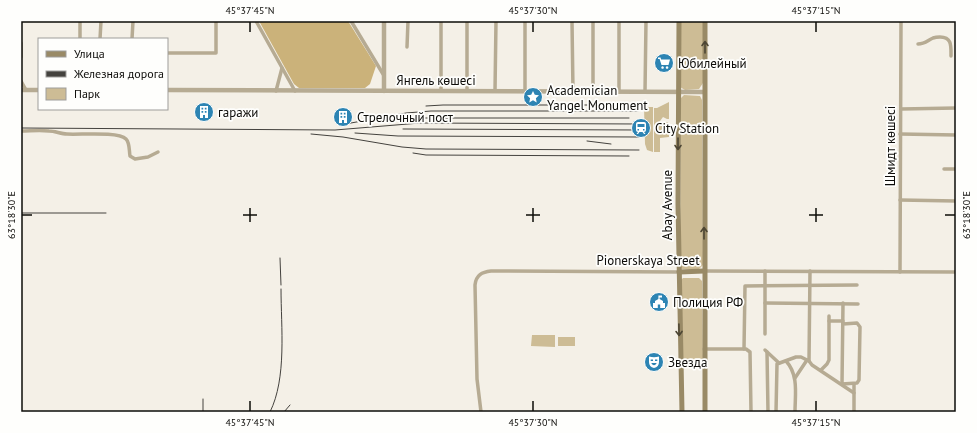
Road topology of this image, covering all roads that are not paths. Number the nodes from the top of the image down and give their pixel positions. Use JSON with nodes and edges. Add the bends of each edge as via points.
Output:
{"nodes":[{"id":1,"x":80,"y":21,"type":"edge"},
{"id":2,"x":100,"y":21,"type":"edge"},
{"id":3,"x":132,"y":21,"type":"edge"},
{"id":4,"x":216,"y":21,"type":"edge"},
{"id":5,"x":256,"y":21,"type":"edge"},
{"id":6,"x":352,"y":21,"type":"edge"},
{"id":7,"x":384,"y":21,"type":"edge"},
{"id":8,"x":408,"y":21,"type":"edge"},
{"id":9,"x":441,"y":21,"type":"edge"},
{"id":10,"x":468,"y":21,"type":"edge"},
{"id":11,"x":496,"y":21,"type":"edge"},
{"id":12,"x":525,"y":21,"type":"edge"},
{"id":13,"x":572,"y":21,"type":"edge"},
{"id":14,"x":593,"y":21,"type":"edge"},
{"id":15,"x":619,"y":21,"type":"edge"},
{"id":16,"x":646,"y":21,"type":"edge"},
{"id":17,"x":679,"y":21,"type":"edge"},
{"id":18,"x":705,"y":21,"type":"edge"},
{"id":19,"x":901,"y":21,"type":"edge"},
{"id":20,"x":80,"y":38,"type":"edge"},
{"id":21,"x":100,"y":38,"type":"edge"},
{"id":22,"x":132,"y":38,"type":"edge"},
{"id":23,"x":21,"y":43,"type":"edge"},
{"id":24,"x":918,"y":44,"type":"dead end"},
{"id":25,"x":407,"y":47,"type":"dead end"},
{"id":26,"x":168,"y":53,"type":"edge"},
{"id":27,"x":956,"y":56,"type":"edge"},
{"id":28,"x":21,"y":57,"type":"edge"},
{"id":29,"x":282,"y":68,"type":"junction"},
{"id":30,"x":384,"y":75,"type":"junction"},
{"id":31,"x":21,"y":81,"type":"edge"},
{"id":32,"x":24,"y":90,"type":"edge"},
{"id":33,"x":38,"y":90,"type":"edge"},
{"id":34,"x":168,"y":90,"type":"edge"},
{"id":35,"x":276,"y":91,"type":"junction"},
{"id":36,"x":295,"y":91,"type":"junction"},
{"id":37,"x":384,"y":91,"type":"junction"},
{"id":38,"x":441,"y":91,"type":"junction"},
{"id":39,"x":467,"y":91,"type":"junction"},
{"id":40,"x":495,"y":92,"type":"junction"},
{"id":41,"x":525,"y":92,"type":"junction"},
{"id":42,"x":573,"y":92,"type":"junction"},
{"id":43,"x":593,"y":92,"type":"junction"},
{"id":44,"x":619,"y":92,"type":"junction"},
{"id":45,"x":645,"y":92,"type":"junction"},
{"id":46,"x":678,"y":92,"type":"junction"},
{"id":47,"x":704,"y":92,"type":"junction"},
{"id":48,"x":956,"y":108,"type":"edge"},
{"id":49,"x":901,"y":109,"type":"junction"},
{"id":50,"x":21,"y":132,"type":"edge"},
{"id":51,"x":900,"y":134,"type":"junction"},
{"id":52,"x":956,"y":134,"type":"edge"},
{"id":53,"x":158,"y":152,"type":"dead end"},
{"id":54,"x":944,"y":169,"type":"dead end"},
{"id":55,"x":956,"y":169,"type":"edge"},
{"id":56,"x":900,"y":200,"type":"junction"},
{"id":57,"x":956,"y":200,"type":"edge"},
{"id":58,"x":704,"y":271,"type":"junction"},
{"id":59,"x":765,"y":271,"type":"junction"},
{"id":60,"x":810,"y":271,"type":"junction"},
{"id":61,"x":679,"y":272,"type":"junction"},
{"id":62,"x":900,"y":272,"type":"junction"},
{"id":63,"x":956,"y":272,"type":"edge"},
{"id":64,"x":857,"y":285,"type":"dead end"},
{"id":65,"x":765,"y":286,"type":"junction"},
{"id":66,"x":810,"y":286,"type":"junction"},
{"id":67,"x":765,"y":303,"type":"junction"},
{"id":68,"x":810,"y":303,"type":"junction"},
{"id":69,"x":842,"y":303,"type":"junction"},
{"id":70,"x":858,"y":304,"type":"dead end"},
{"id":71,"x":829,"y":316,"type":"dead end"},
{"id":72,"x":829,"y":321,"type":"junction"},
{"id":73,"x":843,"y":322,"type":"junction"},
{"id":74,"x":765,"y":334,"type":"dead end"},
{"id":75,"x":704,"y":349,"type":"junction"},
{"id":76,"x":744,"y":349,"type":"junction"},
{"id":77,"x":808,"y":360,"type":"junction"},
{"id":78,"x":786,"y":361,"type":"junction"},
{"id":79,"x":779,"y":363,"type":"junction"},
{"id":80,"x":821,"y":370,"type":"junction"},
{"id":81,"x":795,"y":378,"type":"junction"},
{"id":82,"x":842,"y":384,"type":"junction"},
{"id":83,"x":854,"y":384,"type":"junction"},
{"id":84,"x":854,"y":392,"type":"junction"},
{"id":85,"x":481,"y":412,"type":"edge"},
{"id":86,"x":682,"y":412,"type":"edge"},
{"id":87,"x":705,"y":412,"type":"edge"},
{"id":88,"x":751,"y":412,"type":"edge"},
{"id":89,"x":768,"y":412,"type":"edge"},
{"id":90,"x":776,"y":412,"type":"edge"},
{"id":91,"x":795,"y":412,"type":"edge"},
{"id":92,"x":854,"y":412,"type":"edge"}],
"edges":[{"from":1,"to":20,"type":"street"},
{"from":2,"to":21,"type":"street"},
{"from":3,"to":22,"type":"street"},
{"from":4,"to":26,"type":"street","via":[[216,53]]},
{"from":5,"to":29,"type":"street"},
{"from":6,"to":30,"type":"street"},
{"from":7,"to":30,"type":"street"},
{"from":8,"to":25,"type":"street"},
{"from":9,"to":38,"type":"street"},
{"from":10,"to":39,"type":"street"},
{"from":11,"to":40,"type":"street"},
{"from":12,"to":41,"type":"street"},
{"from":13,"to":42,"type":"street"},
{"from":14,"to":43,"type":"street"},
{"from":15,"to":44,"type":"street"},
{"from":16,"to":45,"type":"street"},
{"from":17,"to":46,"type":"main road","name":"Abay Avenue"},
{"from":47,"to":18,"type":"main road","one_way":true},
{"from":19,"to":49,"type":"street","name":"Шмидт көшесі"},
{"from":23,"to":28,"type":"street"},
{"from":24,"to":27,"type":"street","via":[[926,43],[935,37],[945,37],[951,42],[950,56]]},
{"from":29,"to":35,"type":"street"},
{"from":29,"to":36,"type":"street"},
{"from":30,"to":37,"type":"street"},
{"from":31,"to":32,"type":"street"},
{"from":32,"to":33,"type":"street"},
{"from":34,"to":35,"type":"street","name":"Янгель көшесі"},
{"from":35,"to":36,"type":"street","name":"Янгель көшесі"},
{"from":36,"to":37,"type":"street","name":"Янгель көшесі"},
{"from":37,"to":38,"type":"street","name":"Янгель көшесі"},
{"from":38,"to":39,"type":"street","name":"Янгель көшесі"},
{"from":39,"to":40,"type":"street","name":"Янгель көшесі"},
{"from":40,"to":41,"type":"street","name":"Янгель көшесі"},
{"from":41,"to":42,"type":"street","name":"Янгель көшесі"},
{"from":42,"to":43,"type":"street","name":"Янгель көшесі"},
{"from":43,"to":44,"type":"street","name":"Янгель көшесі"},
{"from":44,"to":45,"type":"street","name":"Янгель көшесі"},
{"from":45,"to":46,"type":"street","name":"Янгель көшесі"},
{"from":46,"to":47,"type":"street","name":"Янгель көшесі"},
{"from":46,"to":61,"type":"main road","name":"Abay Avenue","one_way":true},
{"from":58,"to":47,"type":"main road","one_way":true},
{"from":48,"to":49,"type":"street"},
{"from":49,"to":51,"type":"street","name":"Шмидт көшесі"},
{"from":50,"to":53,"type":"street","via":[[50,131],[124,137],[129,143],[130,156],[135,159]]},
{"from":51,"to":52,"type":"street"},
{"from":51,"to":56,"type":"street","name":"Шмидт көшесі"},
{"from":54,"to":55,"type":"street"},
{"from":56,"to":57,"type":"street"},
{"from":56,"to":62,"type":"street","name":"Шмидт көшесі"},
{"from":58,"to":59,"type":"street","name":"Pionerskaya Street"},
{"from":58,"to":61,"type":"main road","name":"Pionerskaya Street"},
{"from":58,"to":75,"type":"main road"},
{"from":59,"to":60,"type":"street","name":"Pionerskaya Street"},
{"from":59,"to":65,"type":"street"},
{"from":60,"to":62,"type":"street","name":"Pionerskaya Street"},
{"from":60,"to":66,"type":"street"},
{"from":61,"to":85,"type":"street","name":"Pionerskaya Street","via":[[491,271],[479,274],[475,285],[477,380]]},
{"from":61,"to":86,"type":"main road","name":"Abay Avenue","one_way":true},
{"from":62,"to":63,"type":"street","name":"Pionerskaya Street"},
{"from":64,"to":66,"type":"street"},
{"from":65,"to":66,"type":"street"},
{"from":65,"to":67,"type":"street"},
{"from":65,"to":76,"type":"street","via":[[745,286]]},
{"from":66,"to":68,"type":"street"},
{"from":67,"to":68,"type":"street"},
{"from":67,"to":74,"type":"street"},
{"from":68,"to":69,"type":"street"},
{"from":68,"to":77,"type":"street"},
{"from":69,"to":70,"type":"street"},
{"from":69,"to":73,"type":"street"},
{"from":71,"to":72,"type":"street"},
{"from":72,"to":73,"type":"street"},
{"from":72,"to":80,"type":"street","via":[[829,360]]},
{"from":73,"to":82,"type":"street"},
{"from":73,"to":83,"type":"street","via":[[857,323],[860,327],[859,380]]},
{"from":75,"to":76,"type":"street"},
{"from":75,"to":87,"type":"main road"},
{"from":76,"to":88,"type":"street","via":[[750,352]]},
{"from":77,"to":78,"type":"street","via":[[796,357]]},
{"from":77,"to":80,"type":"street"},
{"from":77,"to":81,"type":"street"},
{"from":78,"to":79,"type":"street"},
{"from":78,"to":81,"type":"street","via":[[792,367]]},
{"from":79,"to":89,"type":"street","via":[[766,351]]},
{"from":79,"to":90,"type":"street","via":[[776,365]]},
{"from":80,"to":82,"type":"street"},
{"from":81,"to":91,"type":"street"},
{"from":82,"to":83,"type":"street"},
{"from":82,"to":84,"type":"street"},
{"from":83,"to":84,"type":"street"},
{"from":84,"to":92,"type":"street"}]}
